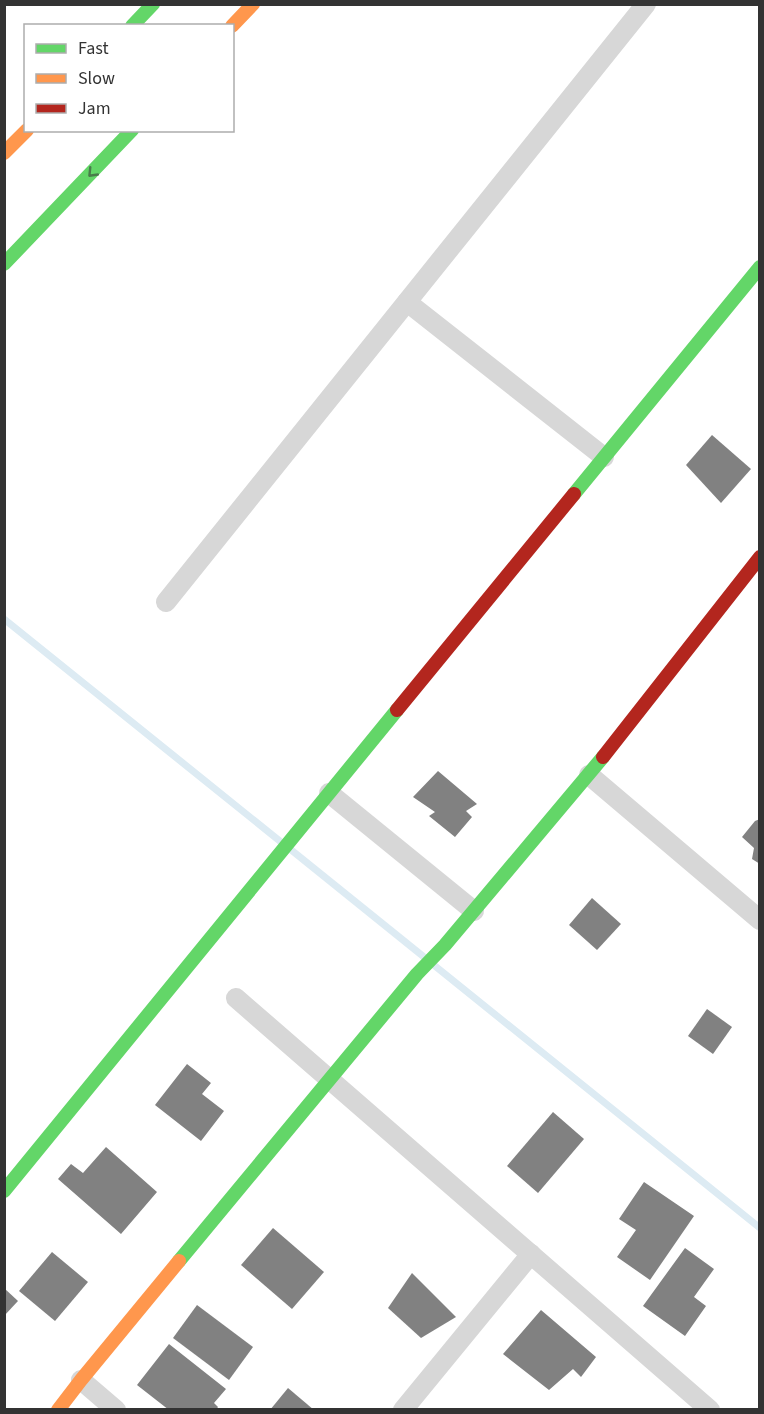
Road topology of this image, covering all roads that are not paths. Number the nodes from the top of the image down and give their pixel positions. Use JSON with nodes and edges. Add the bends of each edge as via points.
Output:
{"nodes":[{"id":1,"x":153,"y":4,"type":"edge"},
{"id":2,"x":253,"y":4,"type":"edge"},
{"id":3,"x":646,"y":4,"type":"edge"},
{"id":4,"x":134,"y":24,"type":"edge"},
{"id":5,"x":234,"y":24,"type":"edge"},
{"id":6,"x":25,"y":132,"type":"edge"},
{"id":7,"x":130,"y":132,"type":"edge"},
{"id":8,"x":4,"y":153,"type":"edge"},
{"id":9,"x":4,"y":264,"type":"edge"},
{"id":10,"x":759,"y":267,"type":"edge"},
{"id":11,"x":406,"y":302,"type":"junction"},
{"id":12,"x":604,"y":457,"type":"junction"},
{"id":13,"x":759,"y":557,"type":"edge"},
{"id":14,"x":166,"y":602,"type":"dead end"},
{"id":15,"x":590,"y":775,"type":"junction"},
{"id":16,"x":329,"y":793,"type":"junction"},
{"id":17,"x":474,"y":911,"type":"junction"},
{"id":18,"x":759,"y":920,"type":"edge"},
{"id":19,"x":236,"y":998,"type":"dead end"},
{"id":20,"x":329,"y":1079,"type":"junction"},
{"id":21,"x":4,"y":1191,"type":"edge"},
{"id":22,"x":531,"y":1254,"type":"junction"},
{"id":23,"x":81,"y":1380,"type":"junction"},
{"id":24,"x":701,"y":1406,"type":"edge"},
{"id":25,"x":58,"y":1410,"type":"edge"},
{"id":26,"x":116,"y":1410,"type":"edge"},
{"id":27,"x":403,"y":1410,"type":"edge"}],
"edges":[{"from":1,"to":4,"type":"street"},
{"from":2,"to":5,"type":"street"},
{"from":3,"to":11,"type":"street"},
{"from":6,"to":8,"type":"street"},
{"from":7,"to":9,"type":"street","one_way":true},
{"from":10,"to":12,"type":"street"},
{"from":11,"to":12,"type":"street"},
{"from":11,"to":14,"type":"street"},
{"from":12,"to":16,"type":"street"},
{"from":13,"to":15,"type":"street"},
{"from":15,"to":17,"type":"street"},
{"from":15,"to":18,"type":"street"},
{"from":16,"to":17,"type":"street"},
{"from":16,"to":21,"type":"street"},
{"from":17,"to":20,"type":"street"},
{"from":19,"to":20,"type":"street"},
{"from":20,"to":22,"type":"street"},
{"from":20,"to":23,"type":"street"},
{"from":22,"to":24,"type":"street"},
{"from":22,"to":27,"type":"street"},
{"from":23,"to":25,"type":"street"},
{"from":23,"to":26,"type":"street"}]}
